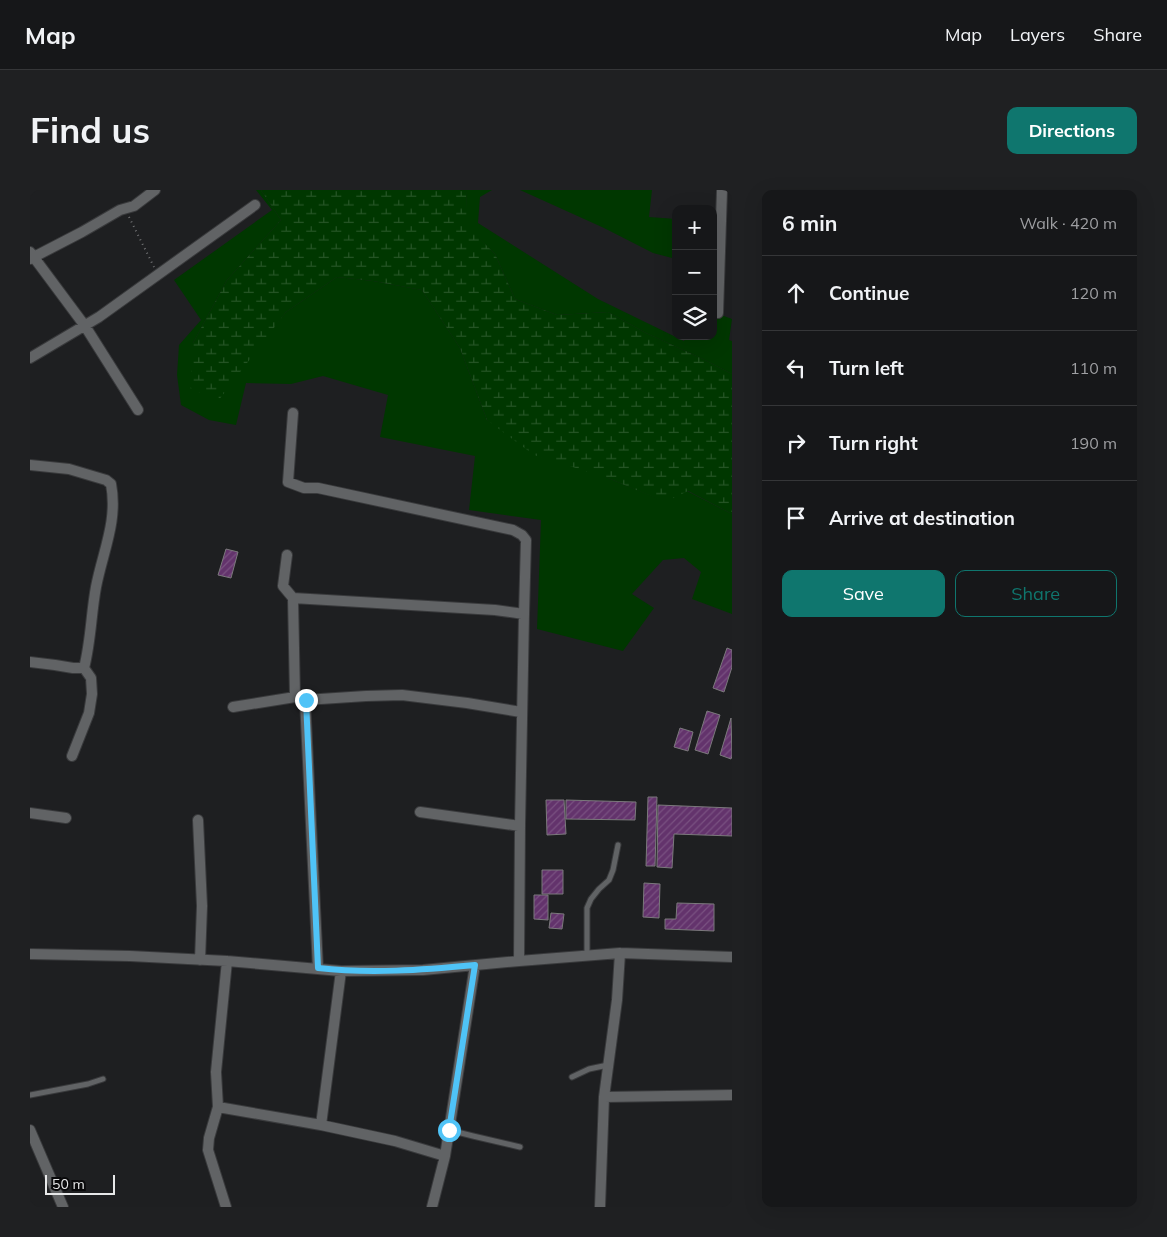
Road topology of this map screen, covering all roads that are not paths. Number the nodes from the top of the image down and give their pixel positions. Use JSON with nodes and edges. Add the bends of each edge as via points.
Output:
{"nodes":[{"id":1,"x":155,"y":190,"type":"edge"},
{"id":2,"x":722,"y":190,"type":"edge"},
{"id":3,"x":255,"y":205,"type":"dead end"},
{"id":4,"x":31,"y":256,"type":"edge"},
{"id":5,"x":718,"y":313,"type":"dead end"},
{"id":6,"x":84,"y":326,"type":"junction"},
{"id":7,"x":30,"y":358,"type":"edge"},
{"id":8,"x":138,"y":410,"type":"dead end"},
{"id":9,"x":293,"y":413,"type":"dead end"},
{"id":10,"x":30,"y":465,"type":"edge"},
{"id":11,"x":287,"y":555,"type":"dead end"},
{"id":12,"x":293,"y":598,"type":"junction"},
{"id":13,"x":524,"y":614,"type":"junction"},
{"id":14,"x":30,"y":662,"type":"edge"},
{"id":15,"x":84,"y":668,"type":"junction"},
{"id":16,"x":295,"y":697,"type":"junction"},
{"id":17,"x":306,"y":700,"type":"junction"},
{"id":18,"x":233,"y":707,"type":"dead end"},
{"id":19,"x":521,"y":712,"type":"junction"},
{"id":20,"x":72,"y":756,"type":"dead end"},
{"id":21,"x":420,"y":812,"type":"dead end"},
{"id":22,"x":30,"y":813,"type":"edge"},
{"id":23,"x":66,"y":818,"type":"dead end"},
{"id":24,"x":198,"y":820,"type":"dead end"},
{"id":25,"x":520,"y":826,"type":"junction"},
{"id":26,"x":618,"y":844,"type":"dead end"},
{"id":27,"x":620,"y":953,"type":"junction"},
{"id":28,"x":30,"y":954,"type":"edge"},
{"id":29,"x":587,"y":955,"type":"junction"},
{"id":30,"x":732,"y":956,"type":"edge"},
{"id":31,"x":200,"y":960,"type":"junction"},
{"id":32,"x":519,"y":960,"type":"junction"},
{"id":33,"x":227,"y":961,"type":"junction"},
{"id":34,"x":475,"y":965,"type":"junction"},
{"id":35,"x":318,"y":968,"type":"junction"},
{"id":36,"x":341,"y":971,"type":"junction"},
{"id":37,"x":608,"y":1065,"type":"junction"},
{"id":38,"x":572,"y":1077,"type":"dead end"},
{"id":39,"x":103,"y":1079,"type":"dead end"},
{"id":40,"x":30,"y":1095,"type":"edge"},
{"id":41,"x":732,"y":1095,"type":"edge"},
{"id":42,"x":604,"y":1096,"type":"junction"},
{"id":43,"x":218,"y":1107,"type":"junction"},
{"id":44,"x":321,"y":1125,"type":"junction"},
{"id":45,"x":30,"y":1130,"type":"edge"},
{"id":46,"x":449,"y":1130,"type":"junction"},
{"id":47,"x":520,"y":1147,"type":"dead end"},
{"id":48,"x":445,"y":1156,"type":"junction"},
{"id":49,"x":436,"y":1206,"type":"edge"},
{"id":50,"x":63,"y":1207,"type":"edge"},
{"id":51,"x":226,"y":1207,"type":"edge"},
{"id":52,"x":600,"y":1207,"type":"edge"}],
"edges":[{"from":1,"to":4,"type":"street","via":[[134,206],[120,210]]},
{"from":2,"to":5,"type":"street"},
{"from":3,"to":6,"type":"street"},
{"from":4,"to":6,"type":"street"},
{"from":6,"to":7,"type":"street"},
{"from":6,"to":8,"type":"street"},
{"from":9,"to":13,"type":"street","via":[[288,482],[304,488],[318,488],[513,530],[522,535],[526,540]]},
{"from":10,"to":15,"type":"street","via":[[69,469],[111,484],[114,497],[111,531],[96,587]]},
{"from":11,"to":12,"type":"street","via":[[283,586]]},
{"from":12,"to":13,"type":"street"},
{"from":12,"to":16,"type":"street"},
{"from":13,"to":19,"type":"street"},
{"from":14,"to":15,"type":"street"},
{"from":15,"to":20,"type":"street","via":[[91,678],[92,694],[89,713]]},
{"from":16,"to":17,"type":"street"},
{"from":16,"to":18,"type":"street"},
{"from":17,"to":19,"type":"street","via":[[402,695]]},
{"from":17,"to":35,"type":"street"},
{"from":19,"to":25,"type":"street"},
{"from":21,"to":25,"type":"street"},
{"from":22,"to":23,"type":"street"},
{"from":24,"to":31,"type":"street","via":[[202,906]]},
{"from":25,"to":32,"type":"street"},
{"from":26,"to":29,"type":"lane","via":[[609,880],[587,908]]},
{"from":27,"to":29,"type":"street"},
{"from":27,"to":30,"type":"street"},
{"from":27,"to":37,"type":"street"},
{"from":28,"to":31,"type":"street"},
{"from":29,"to":32,"type":"street"},
{"from":31,"to":33,"type":"street"},
{"from":32,"to":34,"type":"street"},
{"from":33,"to":35,"type":"street"},
{"from":33,"to":43,"type":"street","via":[[216,1072]]},
{"from":34,"to":36,"type":"street","via":[[422,970]]},
{"from":34,"to":46,"type":"street"},
{"from":35,"to":36,"type":"street"},
{"from":36,"to":44,"type":"street"},
{"from":37,"to":38,"type":"lane"},
{"from":37,"to":42,"type":"street"},
{"from":39,"to":40,"type":"lane"},
{"from":41,"to":42,"type":"street"},
{"from":42,"to":52,"type":"street"},
{"from":43,"to":44,"type":"street"},
{"from":43,"to":51,"type":"street","via":[[208,1150]]},
{"from":44,"to":48,"type":"street"},
{"from":45,"to":50,"type":"street"},
{"from":46,"to":47,"type":"lane"},
{"from":46,"to":48,"type":"street"},
{"from":48,"to":49,"type":"street"}]}
